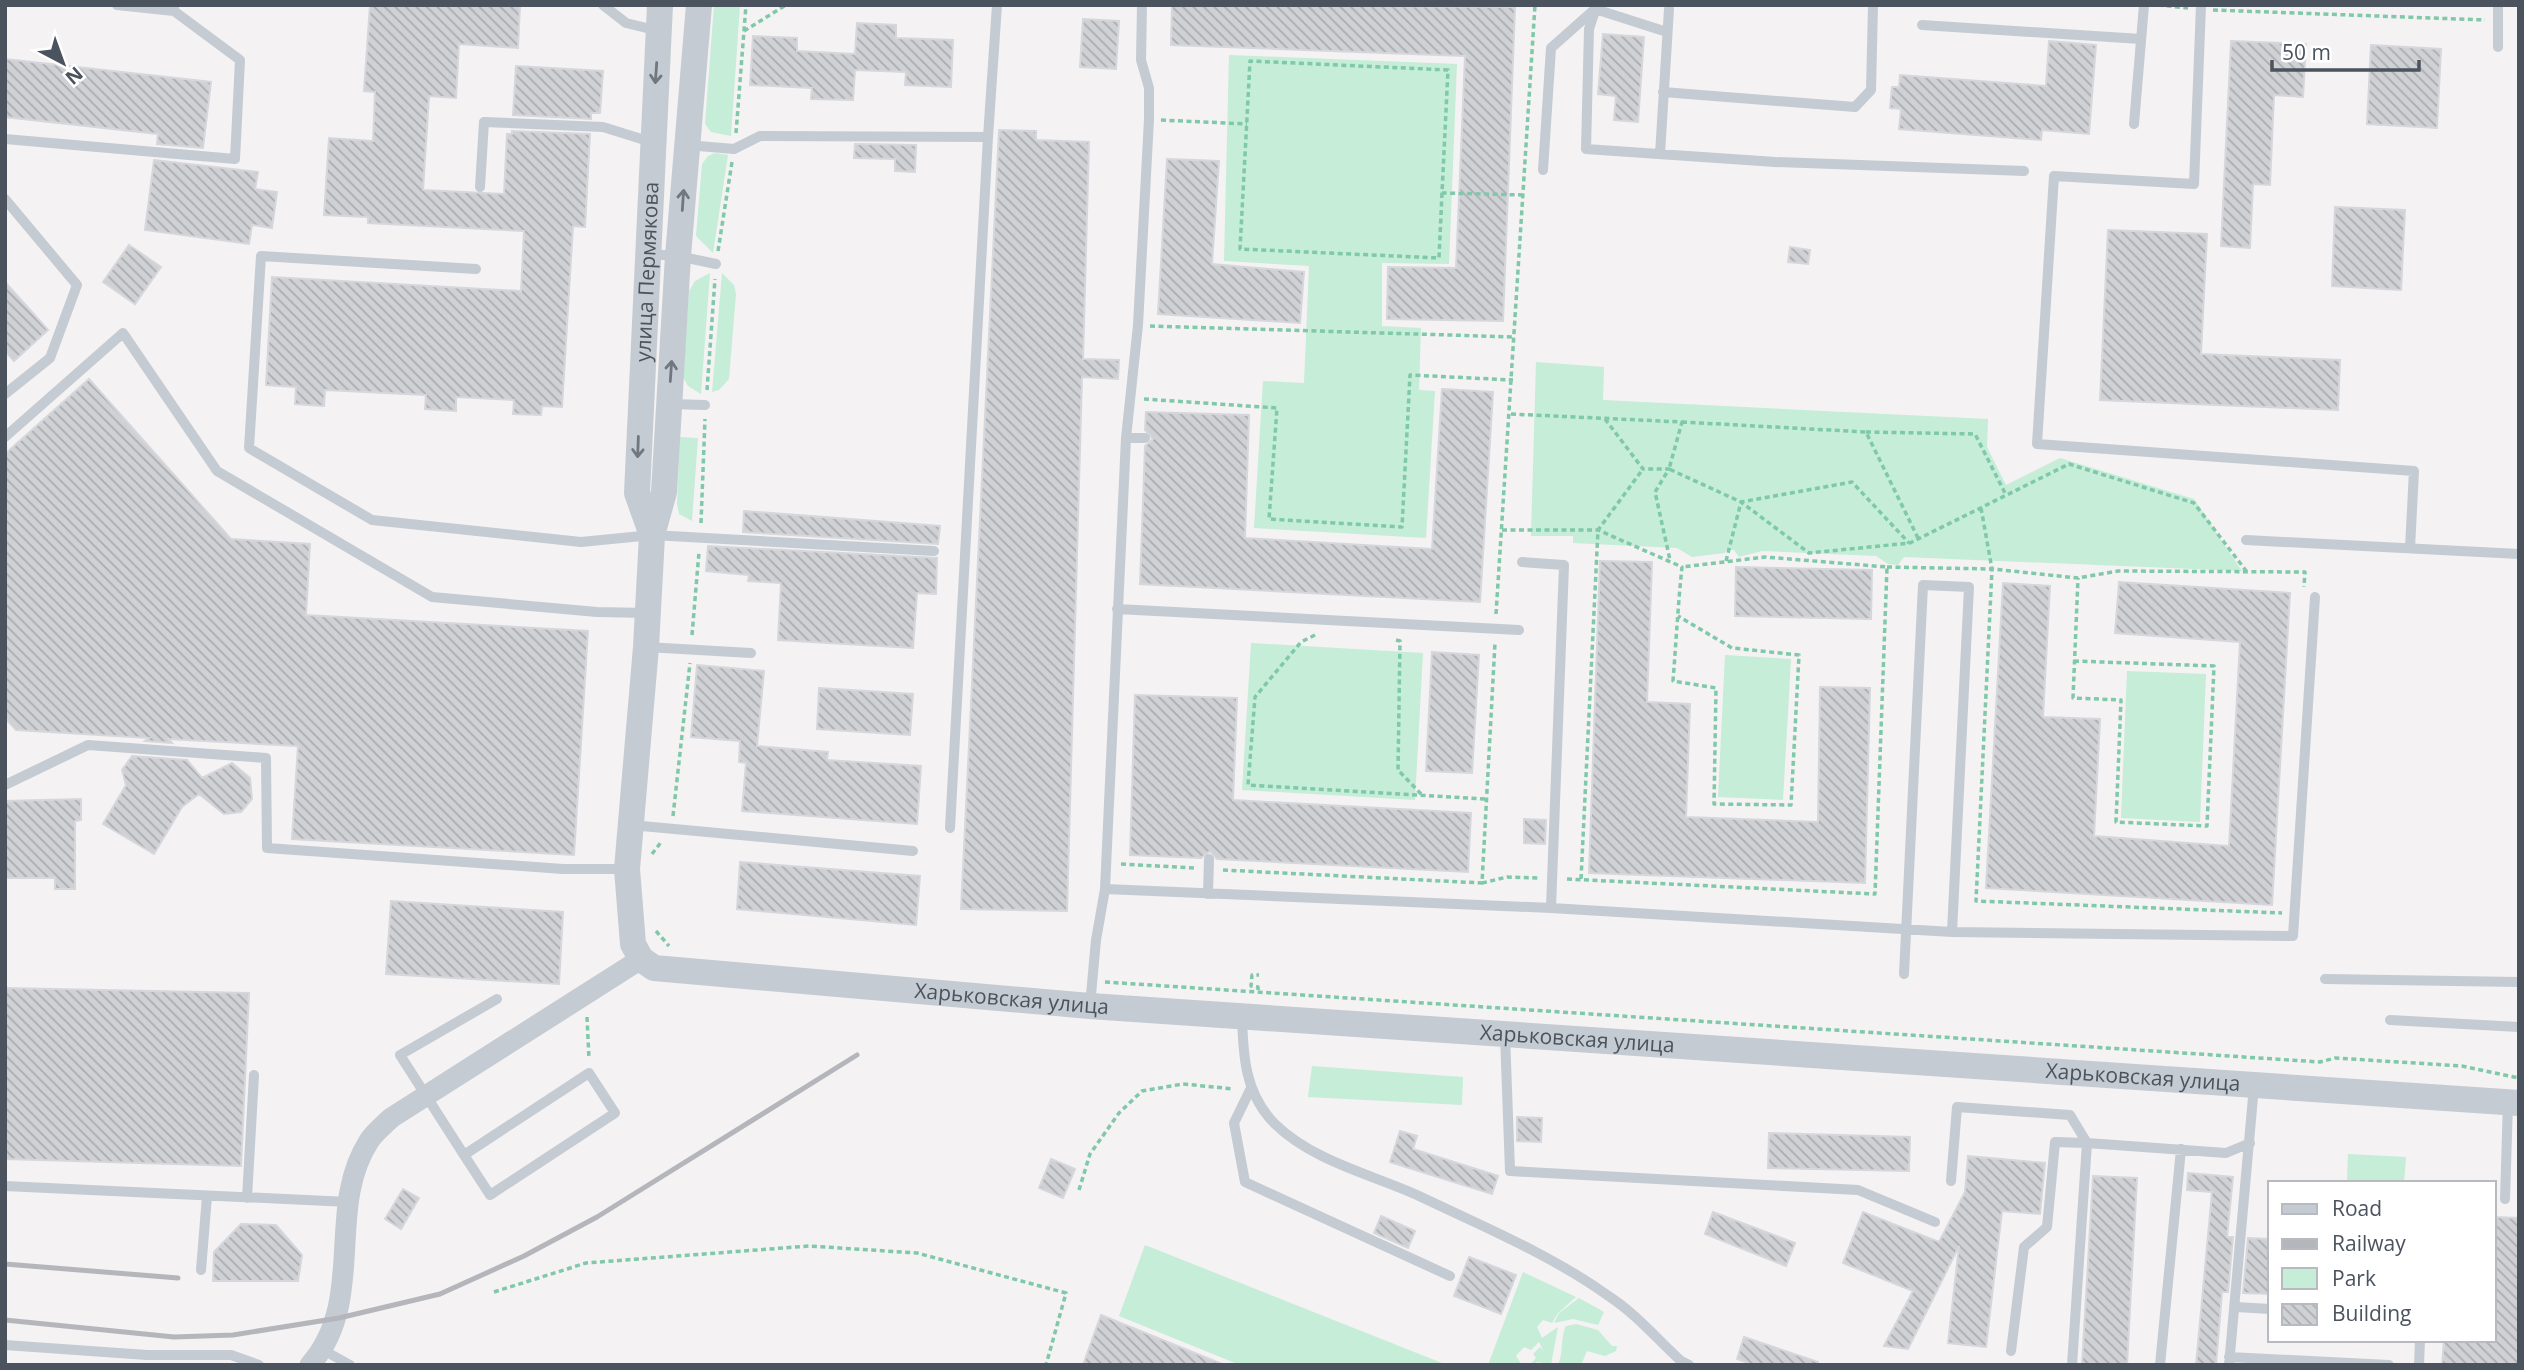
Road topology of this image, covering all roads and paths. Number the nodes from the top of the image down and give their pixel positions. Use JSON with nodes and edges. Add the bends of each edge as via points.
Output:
{"nodes":[{"id":1,"x":117,"y":5,"type":"edge"},
{"id":2,"x":603,"y":5,"type":"edge"},
{"id":3,"x":699,"y":5,"type":"edge"},
{"id":4,"x":746,"y":5,"type":"edge"},
{"id":5,"x":786,"y":5,"type":"edge"},
{"id":6,"x":997,"y":5,"type":"edge"},
{"id":7,"x":1142,"y":5,"type":"edge"},
{"id":8,"x":1535,"y":5,"type":"edge"},
{"id":9,"x":1873,"y":5,"type":"edge"},
{"id":10,"x":2144,"y":5,"type":"edge"},
{"id":11,"x":2155,"y":5,"type":"edge"},
{"id":12,"x":2498,"y":5,"type":"edge"},
{"id":13,"x":1595,"y":7,"type":"edge"},
{"id":14,"x":2201,"y":7,"type":"edge"},
{"id":15,"x":174,"y":8,"type":"edge"},
{"id":16,"x":1669,"y":9,"type":"dead end"},
{"id":17,"x":660,"y":18,"type":"edge"},
{"id":18,"x":2497,"y":21,"type":"junction"},
{"id":19,"x":1922,"y":25,"type":"dead end"},
{"id":20,"x":744,"y":31,"type":"junction"},
{"id":21,"x":1667,"y":32,"type":"junction"},
{"id":22,"x":2141,"y":39,"type":"junction"},
{"id":23,"x":2498,"y":47,"type":"dead end"},
{"id":24,"x":1663,"y":92,"type":"junction"},
{"id":25,"x":1149,"y":119,"type":"junction"},
{"id":26,"x":1247,"y":124,"type":"junction"},
{"id":27,"x":2134,"y":124,"type":"dead end"},
{"id":28,"x":988,"y":137,"type":"junction"},
{"id":29,"x":5,"y":139,"type":"edge"},
{"id":30,"x":651,"y":142,"type":"junction"},
{"id":31,"x":687,"y":145,"type":"junction"},
{"id":32,"x":734,"y":149,"type":"junction"},
{"id":33,"x":1660,"y":154,"type":"junction"},
{"id":34,"x":1543,"y":170,"type":"dead end"},
{"id":35,"x":2024,"y":171,"type":"dead end"},
{"id":36,"x":480,"y":187,"type":"dead end"},
{"id":37,"x":1442,"y":192,"type":"junction"},
{"id":38,"x":1524,"y":195,"type":"junction"},
{"id":39,"x":5,"y":199,"type":"edge"},
{"id":40,"x":646,"y":254,"type":"junction"},
{"id":41,"x":678,"y":256,"type":"junction"},
{"id":42,"x":716,"y":264,"type":"junction"},
{"id":43,"x":477,"y":268,"type":"dead end"},
{"id":44,"x":1138,"y":325,"type":"junction"},
{"id":45,"x":1516,"y":337,"type":"junction"},
{"id":46,"x":1513,"y":380,"type":"junction"},
{"id":47,"x":5,"y":394,"type":"edge"},
{"id":48,"x":1141,"y":399,"type":"dead end"},
{"id":49,"x":655,"y":400,"type":"junction"},
{"id":50,"x":705,"y":405,"type":"junction"},
{"id":51,"x":1511,"y":414,"type":"junction"},
{"id":52,"x":1605,"y":419,"type":"junction"},
{"id":53,"x":1682,"y":422,"type":"junction"},
{"id":54,"x":1866,"y":432,"type":"junction"},
{"id":55,"x":5,"y":438,"type":"edge"},
{"id":56,"x":1126,"y":438,"type":"junction"},
{"id":57,"x":1145,"y":439,"type":"dead end"},
{"id":58,"x":1643,"y":469,"type":"junction"},
{"id":59,"x":1670,"y":470,"type":"junction"},
{"id":60,"x":2006,"y":495,"type":"junction"},
{"id":61,"x":1741,"y":502,"type":"junction"},
{"id":62,"x":1981,"y":508,"type":"junction"},
{"id":63,"x":1502,"y":530,"type":"junction"},
{"id":64,"x":1598,"y":530,"type":"junction"},
{"id":65,"x":652,"y":535,"type":"junction"},
{"id":66,"x":700,"y":537,"type":"junction"},
{"id":67,"x":1919,"y":538,"type":"junction"},
{"id":68,"x":2246,"y":540,"type":"dead end"},
{"id":69,"x":1909,"y":543,"type":"junction"},
{"id":70,"x":2410,"y":548,"type":"junction"},
{"id":71,"x":934,"y":551,"type":"dead end"},
{"id":72,"x":2519,"y":554,"type":"edge"},
{"id":73,"x":1522,"y":562,"type":"dead end"},
{"id":74,"x":1671,"y":562,"type":"junction"},
{"id":75,"x":1726,"y":562,"type":"junction"},
{"id":76,"x":1682,"y":567,"type":"junction"},
{"id":77,"x":1887,"y":567,"type":"junction"},
{"id":78,"x":1992,"y":569,"type":"junction"},
{"id":79,"x":2247,"y":572,"type":"junction"},
{"id":80,"x":2078,"y":578,"type":"junction"},
{"id":81,"x":2315,"y":597,"type":"dead end"},
{"id":82,"x":2303,"y":600,"type":"dead end"},
{"id":83,"x":1117,"y":609,"type":"junction"},
{"id":84,"x":648,"y":613,"type":"junction"},
{"id":85,"x":1678,"y":616,"type":"junction"},
{"id":86,"x":1343,"y":621,"type":"junction"},
{"id":87,"x":1495,"y":629,"type":"junction"},
{"id":88,"x":1520,"y":630,"type":"dead end"},
{"id":89,"x":1389,"y":637,"type":"dead end"},
{"id":90,"x":646,"y":647,"type":"junction"},
{"id":91,"x":691,"y":650,"type":"junction"},
{"id":92,"x":751,"y":653,"type":"dead end"},
{"id":93,"x":2074,"y":661,"type":"junction"},
{"id":94,"x":5,"y":785,"type":"edge"},
{"id":95,"x":1422,"y":795,"type":"junction"},
{"id":96,"x":1486,"y":799,"type":"junction"},
{"id":97,"x":631,"y":825,"type":"junction"},
{"id":98,"x":950,"y":828,"type":"dead end"},
{"id":99,"x":672,"y":830,"type":"junction"},
{"id":100,"x":913,"y":851,"type":"dead end"},
{"id":101,"x":1116,"y":864,"type":"dead end"},
{"id":102,"x":1209,"y":864,"type":"junction"},
{"id":103,"x":639,"y":867,"type":"junction"},
{"id":104,"x":1552,"y":878,"type":"junction"},
{"id":105,"x":1581,"y":879,"type":"junction"},
{"id":106,"x":1482,"y":883,"type":"junction"},
{"id":107,"x":1105,"y":890,"type":"junction"},
{"id":108,"x":1208,"y":894,"type":"junction"},
{"id":109,"x":1550,"y":908,"type":"junction"},
{"id":110,"x":2285,"y":913,"type":"dead end"},
{"id":111,"x":653,"y":922,"type":"dead end"},
{"id":112,"x":1906,"y":930,"type":"junction"},
{"id":113,"x":1952,"y":932,"type":"junction"},
{"id":114,"x":679,"y":951,"type":"dead end"},
{"id":115,"x":641,"y":959,"type":"junction"},
{"id":116,"x":1905,"y":974,"type":"dead end"},
{"id":117,"x":1259,"y":975,"type":"dead end"},
{"id":118,"x":2325,"y":979,"type":"dead end"},
{"id":119,"x":2519,"y":982,"type":"edge"},
{"id":120,"x":1258,"y":990,"type":"junction"},
{"id":121,"x":1090,"y":993,"type":"junction"},
{"id":122,"x":497,"y":999,"type":"dead end"},
{"id":123,"x":587,"y":1012,"type":"dead end"},
{"id":124,"x":1242,"y":1016,"type":"junction"},
{"id":125,"x":2390,"y":1020,"type":"dead end"},
{"id":126,"x":2519,"y":1027,"type":"edge"},
{"id":127,"x":1505,"y":1035,"type":"junction"},
{"id":128,"x":589,"y":1073,"type":"junction"},
{"id":129,"x":254,"y":1075,"type":"dead end"},
{"id":130,"x":2254,"y":1086,"type":"junction"},
{"id":131,"x":1250,"y":1090,"type":"junction"},
{"id":132,"x":2515,"y":1095,"type":"edge"},
{"id":133,"x":426,"y":1096,"type":"junction"},
{"id":134,"x":2087,"y":1143,"type":"junction"},
{"id":135,"x":2250,"y":1143,"type":"junction"},
{"id":136,"x":2180,"y":1149,"type":"junction"},
{"id":137,"x":464,"y":1155,"type":"junction"},
{"id":138,"x":1951,"y":1181,"type":"dead end"},
{"id":139,"x":5,"y":1186,"type":"edge"},
{"id":140,"x":1079,"y":1190,"type":"dead end"},
{"id":141,"x":207,"y":1196,"type":"junction"},
{"id":142,"x":247,"y":1198,"type":"junction"},
{"id":143,"x":2505,"y":1199,"type":"dead end"},
{"id":144,"x":349,"y":1202,"type":"junction"},
{"id":145,"x":1935,"y":1222,"type":"dead end"},
{"id":146,"x":201,"y":1270,"type":"dead end"},
{"id":147,"x":1450,"y":1276,"type":"dead end"},
{"id":148,"x":494,"y":1292,"type":"dead end"},
{"id":149,"x":2236,"y":1307,"type":"junction"},
{"id":150,"x":2268,"y":1309,"type":"edge"},
{"id":151,"x":2420,"y":1342,"type":"edge"},
{"id":152,"x":5,"y":1345,"type":"edge"},
{"id":153,"x":2011,"y":1351,"type":"dead end"},
{"id":154,"x":317,"y":1357,"type":"edge"},
{"id":155,"x":2229,"y":1361,"type":"edge"},
{"id":156,"x":259,"y":1365,"type":"edge"},
{"id":157,"x":350,"y":1365,"type":"edge"},
{"id":158,"x":1046,"y":1365,"type":"edge"},
{"id":159,"x":1689,"y":1365,"type":"edge"},
{"id":160,"x":2072,"y":1365,"type":"edge"},
{"id":161,"x":2160,"y":1365,"type":"edge"},
{"id":162,"x":2389,"y":1365,"type":"edge"},
{"id":163,"x":2419,"y":1365,"type":"edge"}],
"edges":[{"from":1,"to":15,"type":"lane"},
{"from":2,"to":17,"type":"lane","via":[[626,23]]},
{"from":3,"to":31,"type":"street","name":"улица Пермякова"},
{"from":4,"to":20,"type":"path"},
{"from":5,"to":20,"type":"path"},
{"from":6,"to":28,"type":"lane"},
{"from":7,"to":25,"type":"lane","via":[[1141,60],[1149,88]]},
{"from":8,"to":38,"type":"path"},
{"from":9,"to":24,"type":"lane","via":[[1871,90],[1855,107]]},
{"from":10,"to":22,"type":"lane"},
{"from":11,"to":14,"type":"path"},
{"from":12,"to":18,"type":"lane"},
{"from":13,"to":21,"type":"lane"},
{"from":13,"to":33,"type":"lane","via":[[1589,29],[1586,149]]},
{"from":13,"to":34,"type":"lane","via":[[1551,48]]},
{"from":14,"to":18,"type":"path"},
{"from":14,"to":70,"type":"lane","via":[[2194,184],[2054,176],[2036,444],[2414,471]]},
{"from":15,"to":29,"type":"lane","via":[[240,60],[235,159]]},
{"from":16,"to":21,"type":"lane"},
{"from":17,"to":30,"type":"street","name":"улица Пермякова","one_way":true},
{"from":18,"to":23,"type":"lane"},
{"from":19,"to":22,"type":"lane"},
{"from":20,"to":32,"type":"path"},
{"from":21,"to":24,"type":"lane"},
{"from":22,"to":27,"type":"lane"},
{"from":24,"to":33,"type":"lane"},
{"from":25,"to":26,"type":"path"},
{"from":25,"to":44,"type":"lane"},
{"from":26,"to":37,"type":"path","via":[[1250,61],[1448,70]]},
{"from":26,"to":37,"type":"path","via":[[1241,249],[1439,258]]},
{"from":28,"to":32,"type":"lane","via":[[760,136]]},
{"from":28,"to":98,"type":"lane"},
{"from":30,"to":36,"type":"lane","via":[[603,127],[484,122]]},
{"from":30,"to":40,"type":"street","name":"улица Пермякова"},
{"from":31,"to":32,"type":"lane"},
{"from":41,"to":31,"type":"street","name":"улица Пермякова","one_way":true},
{"from":32,"to":42,"type":"path"},
{"from":33,"to":35,"type":"lane"},
{"from":37,"to":38,"type":"path"},
{"from":38,"to":45,"type":"path"},
{"from":39,"to":47,"type":"lane","via":[[77,285],[50,358]]},
{"from":40,"to":41,"type":"lane"},
{"from":40,"to":49,"type":"street","name":"улица Пермякова"},
{"from":41,"to":42,"type":"lane"},
{"from":49,"to":41,"type":"street","name":"улица Пермякова","one_way":true},
{"from":42,"to":50,"type":"path"},
{"from":43,"to":65,"type":"lane","via":[[261,256],[249,448],[372,520],[581,542]]},
{"from":44,"to":45,"type":"path"},
{"from":44,"to":56,"type":"lane"},
{"from":45,"to":46,"type":"path"},
{"from":46,"to":48,"type":"path","via":[[1410,375],[1402,527],[1269,519],[1277,408]]},
{"from":46,"to":51,"type":"path"},
{"from":49,"to":50,"type":"lane"},
{"from":49,"to":65,"type":"street","name":"улица Пермякова","via":[[637,493]]},
{"from":50,"to":66,"type":"path"},
{"from":51,"to":52,"type":"path"},
{"from":51,"to":63,"type":"path"},
{"from":52,"to":53,"type":"path"},
{"from":52,"to":58,"type":"path"},
{"from":53,"to":54,"type":"path"},
{"from":53,"to":59,"type":"path"},
{"from":54,"to":60,"type":"path","via":[[1975,434]]},
{"from":54,"to":67,"type":"path"},
{"from":55,"to":84,"type":"lane","via":[[123,334],[217,471],[432,597]]},
{"from":56,"to":57,"type":"lane"},
{"from":56,"to":83,"type":"lane"},
{"from":58,"to":59,"type":"path"},
{"from":58,"to":64,"type":"path"},
{"from":59,"to":61,"type":"path"},
{"from":59,"to":74,"type":"path","via":[[1655,492]]},
{"from":60,"to":62,"type":"path"},
{"from":60,"to":79,"type":"path","via":[[2069,464],[2182,499],[2194,503]]},
{"from":61,"to":69,"type":"path","via":[[1809,553]]},
{"from":61,"to":69,"type":"path","via":[[1852,482]]},
{"from":61,"to":75,"type":"path"},
{"from":62,"to":67,"type":"path"},
{"from":62,"to":78,"type":"path"},
{"from":63,"to":64,"type":"path"},
{"from":63,"to":87,"type":"path"},
{"from":64,"to":74,"type":"path"},
{"from":64,"to":105,"type":"path"},
{"from":65,"to":66,"type":"lane"},
{"from":65,"to":84,"type":"street","name":"улица Пермякова"},
{"from":66,"to":71,"type":"lane"},
{"from":66,"to":91,"type":"path"},
{"from":67,"to":69,"type":"path"},
{"from":68,"to":70,"type":"lane"},
{"from":70,"to":72,"type":"lane"},
{"from":73,"to":104,"type":"lane","via":[[1564,565]]},
{"from":74,"to":76,"type":"path"},
{"from":75,"to":76,"type":"path"},
{"from":75,"to":77,"type":"path","via":[[1765,557]]},
{"from":76,"to":85,"type":"path"},
{"from":77,"to":78,"type":"path"},
{"from":77,"to":105,"type":"path","via":[[1875,894]]},
{"from":78,"to":80,"type":"path"},
{"from":78,"to":110,"type":"path","via":[[1976,901]]},
{"from":79,"to":80,"type":"path","via":[[2118,571]]},
{"from":79,"to":82,"type":"path","via":[[2305,572]]},
{"from":80,"to":93,"type":"path"},
{"from":81,"to":113,"type":"lane","via":[[2293,936]]},
{"from":83,"to":86,"type":"lane"},
{"from":83,"to":107,"type":"lane"},
{"from":84,"to":90,"type":"street","name":"улица Пермякова"},
{"from":85,"to":85,"type":"path","via":[[1673,681],[1716,688],[1714,804],[1791,804],[1798,655],[1732,648]]},
{"from":86,"to":87,"type":"lane"},
{"from":86,"to":95,"type":"path","via":[[1301,642],[1255,697],[1248,785]]},
{"from":87,"to":88,"type":"lane"},
{"from":87,"to":96,"type":"path"},
{"from":89,"to":95,"type":"path","via":[[1400,641],[1398,770]]},
{"from":90,"to":91,"type":"lane"},
{"from":90,"to":97,"type":"street","name":"улица Пермякова"},
{"from":91,"to":92,"type":"lane"},
{"from":91,"to":99,"type":"path"},
{"from":93,"to":93,"type":"path","via":[[2073,698],[2121,700],[2116,822],[2207,826],[2214,666]]},
{"from":94,"to":103,"type":"lane","via":[[88,745],[266,758],[267,848],[563,869]]},
{"from":95,"to":96,"type":"path"},
{"from":96,"to":106,"type":"path"},
{"from":97,"to":99,"type":"lane"},
{"from":97,"to":103,"type":"street","name":"улица Пермякова"},
{"from":99,"to":100,"type":"lane"},
{"from":99,"to":103,"type":"path"},
{"from":101,"to":102,"type":"path"},
{"from":102,"to":106,"type":"path"},
{"from":102,"to":108,"type":"lane"},
{"from":103,"to":115,"type":"street","name":"улица Пермякова","via":[[633,944]]},
{"from":104,"to":105,"type":"path"},
{"from":104,"to":106,"type":"path","via":[[1507,877]]},
{"from":104,"to":109,"type":"lane"},
{"from":107,"to":108,"type":"lane"},
{"from":107,"to":121,"type":"lane"},
{"from":108,"to":109,"type":"lane"},
{"from":109,"to":112,"type":"lane"},
{"from":111,"to":114,"type":"path","via":[[669,946]]},
{"from":112,"to":113,"type":"lane"},
{"from":112,"to":113,"type":"lane","via":[[1923,585],[1969,587]]},
{"from":112,"to":116,"type":"lane"},
{"from":115,"to":121,"type":"street","name":"Харьковская улица","via":[[654,968],[682,972]]},
{"from":115,"to":133,"type":"street"},
{"from":117,"to":120,"type":"path","via":[[1252,975],[1251,986]]},
{"from":118,"to":119,"type":"lane"},
{"from":120,"to":121,"type":"path"},
{"from":120,"to":132,"type":"path","via":[[2285,1060],[2334,1058],[2462,1066]]},
{"from":121,"to":124,"type":"street","name":"Харьковская улица"},
{"from":122,"to":133,"type":"lane","via":[[400,1055]]},
{"from":123,"to":128,"type":"path"},
{"from":124,"to":127,"type":"street","name":"Харьковская улица"},
{"from":124,"to":131,"type":"lane"},
{"from":125,"to":126,"type":"lane"},
{"from":127,"to":130,"type":"street","name":"Харьковская улица"},
{"from":127,"to":145,"type":"lane","via":[[1510,1171],[1858,1190]]},
{"from":128,"to":137,"type":"lane"},
{"from":128,"to":137,"type":"lane","via":[[615,1113],[490,1195]]},
{"from":129,"to":142,"type":"lane"},
{"from":130,"to":132,"type":"street","name":"Харьковская улица"},
{"from":130,"to":135,"type":"lane"},
{"from":131,"to":140,"type":"path","via":[[1183,1084],[1142,1091],[1119,1113],[1090,1154]]},
{"from":131,"to":147,"type":"lane","via":[[1234,1123],[1245,1182]]},
{"from":131,"to":159,"type":"lane","via":[[1274,1123],[1305,1148],[1539,1256],[1611,1297]]},
{"from":132,"to":143,"type":"lane"},
{"from":133,"to":137,"type":"lane"},
{"from":133,"to":144,"type":"street","via":[[391,1118],[369,1140]]},
{"from":134,"to":136,"type":"lane"},
{"from":134,"to":138,"type":"lane","via":[[2070,1115],[1958,1107]]},
{"from":134,"to":153,"type":"lane","via":[[2055,1142],[2047,1227],[2024,1247]]},
{"from":134,"to":160,"type":"lane"},
{"from":135,"to":136,"type":"lane","via":[[2226,1153]]},
{"from":135,"to":149,"type":"lane"},
{"from":136,"to":161,"type":"lane"},
{"from":139,"to":141,"type":"lane"},
{"from":141,"to":142,"type":"lane"},
{"from":141,"to":146,"type":"lane"},
{"from":142,"to":144,"type":"lane"},
{"from":144,"to":154,"type":"street","via":[[339,1318]]},
{"from":148,"to":158,"type":"path","via":[[586,1263],[809,1246],[917,1253],[1066,1293]]},
{"from":149,"to":150,"type":"lane"},
{"from":149,"to":155,"type":"lane"},
{"from":151,"to":163,"type":"lane"},
{"from":152,"to":156,"type":"lane","via":[[147,1355],[231,1355]]},
{"from":154,"to":157,"type":"lane"},
{"from":155,"to":162,"type":"lane"}]}
